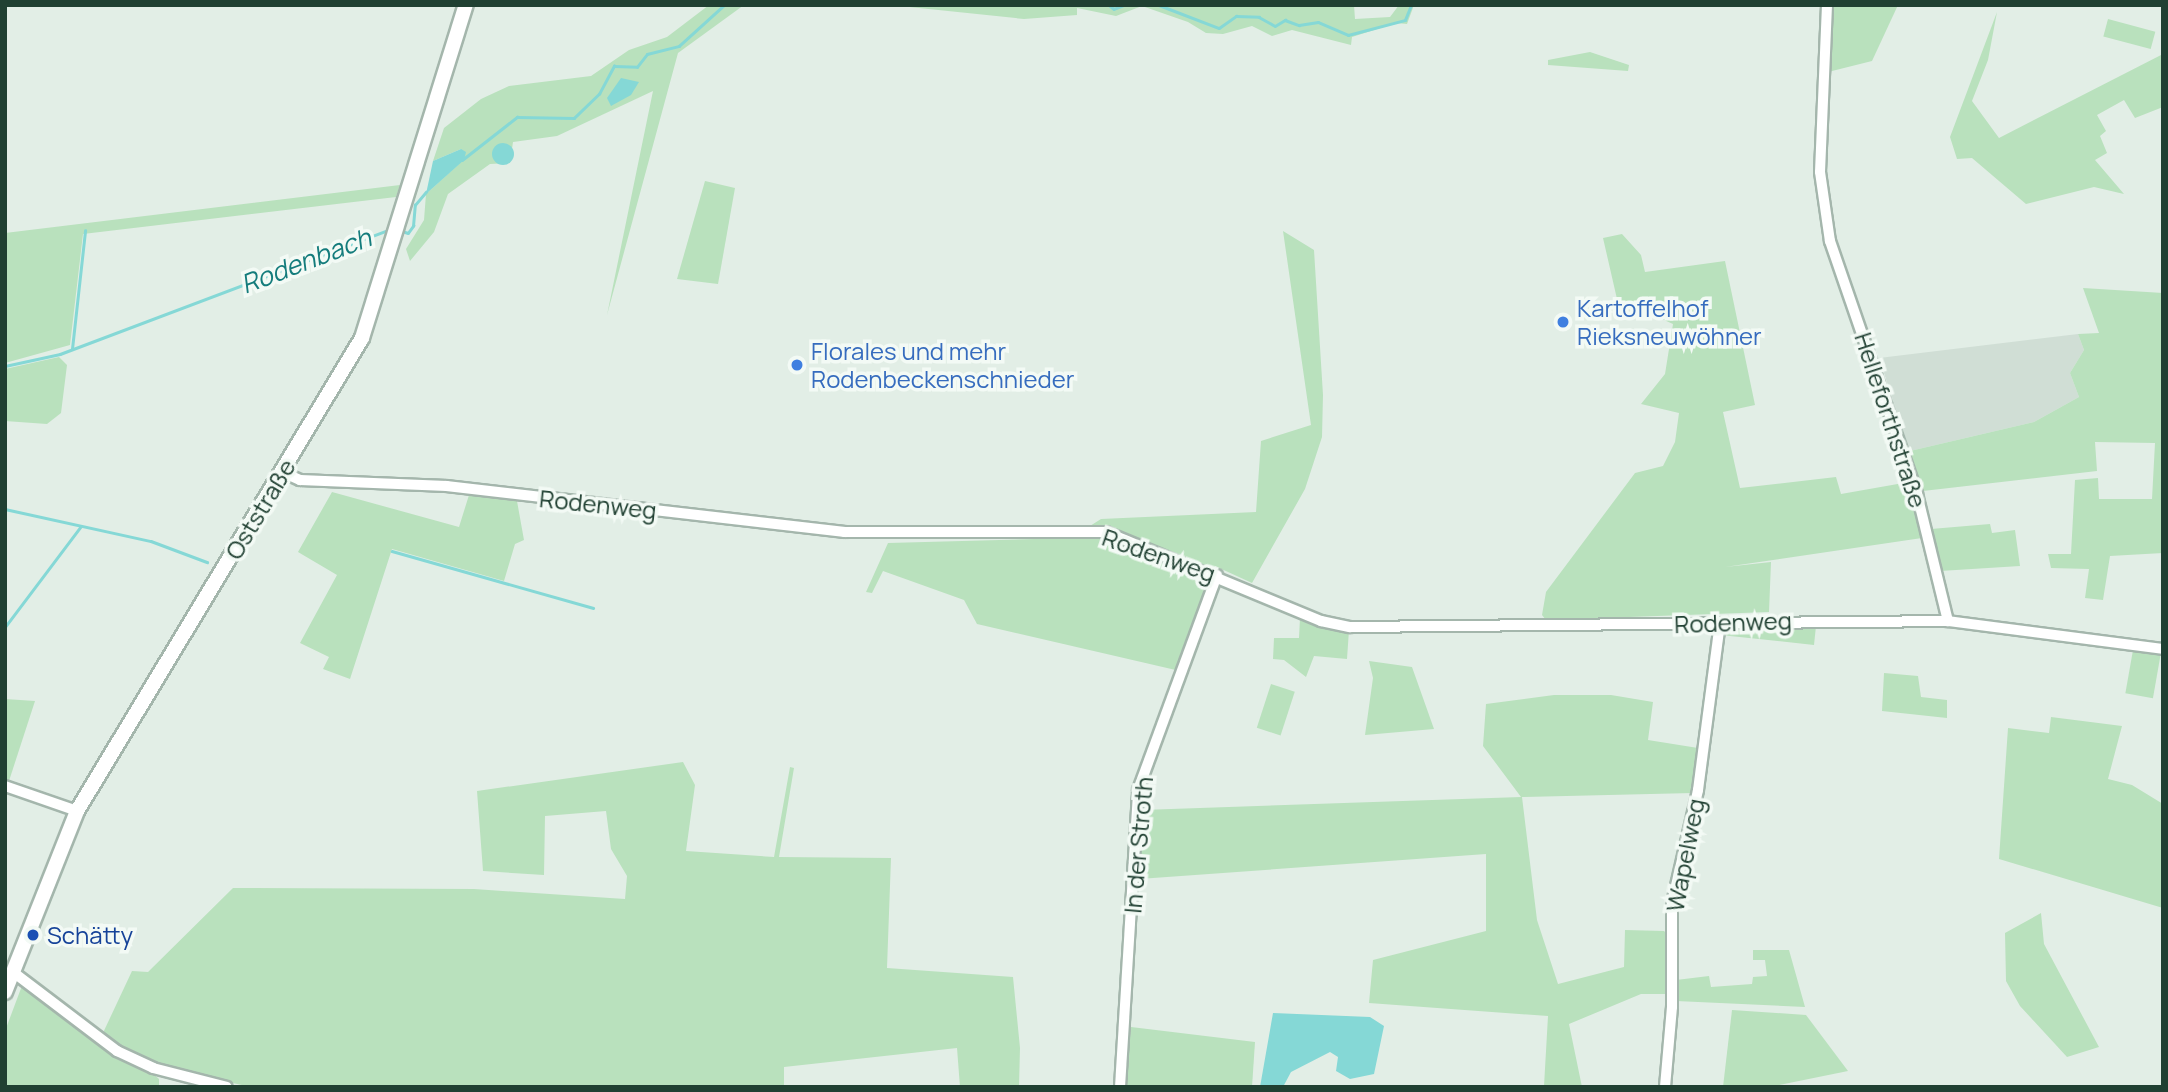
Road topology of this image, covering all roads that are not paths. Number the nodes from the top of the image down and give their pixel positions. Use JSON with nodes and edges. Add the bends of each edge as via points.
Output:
{"nodes":[{"id":1,"x":467,"y":5,"type":"edge"},
{"id":2,"x":1827,"y":5,"type":"edge"},
{"id":3,"x":282,"y":472,"type":"junction"},
{"id":4,"x":1217,"y":575,"type":"junction"},
{"id":5,"x":1948,"y":621,"type":"junction"},
{"id":6,"x":1720,"y":623,"type":"junction"},
{"id":7,"x":2163,"y":649,"type":"edge"},
{"id":8,"x":5,"y":786,"type":"edge"},
{"id":9,"x":77,"y":811,"type":"junction"},
{"id":10,"x":13,"y":972,"type":"junction"},
{"id":11,"x":5,"y":992,"type":"edge"},
{"id":12,"x":227,"y":1087,"type":"edge"},
{"id":13,"x":1120,"y":1087,"type":"edge"},
{"id":14,"x":1665,"y":1087,"type":"edge"}],
"edges":[{"from":1,"to":3,"type":"main road","name":"Oststraße","via":[[362,338]]},
{"from":2,"to":5,"type":"street","name":"Helleforthstraße","via":[[1820,172],[1830,241],[1917,494]]},
{"from":3,"to":4,"type":"street","name":"Rodenweg","via":[[300,480],[447,486],[844,533],[1107,532]]},
{"from":3,"to":9,"type":"main road","name":"Oststraße"},
{"from":4,"to":6,"type":"street","name":"Rodenweg","via":[[1321,621],[1350,627]]},
{"from":4,"to":13,"type":"street","name":"In der Stroth","via":[[1138,790]]},
{"from":5,"to":6,"type":"street","name":"Rodenweg"},
{"from":5,"to":7,"type":"street"},
{"from":6,"to":14,"type":"street","name":"Wapelweg","via":[[1698,790],[1672,903],[1672,1007]]},
{"from":8,"to":9,"type":"street"},
{"from":9,"to":10,"type":"main road","name":"Oststraße"},
{"from":10,"to":11,"type":"main road","name":"Oststraße"},
{"from":10,"to":12,"type":"street","via":[[126,1056]]}]}
